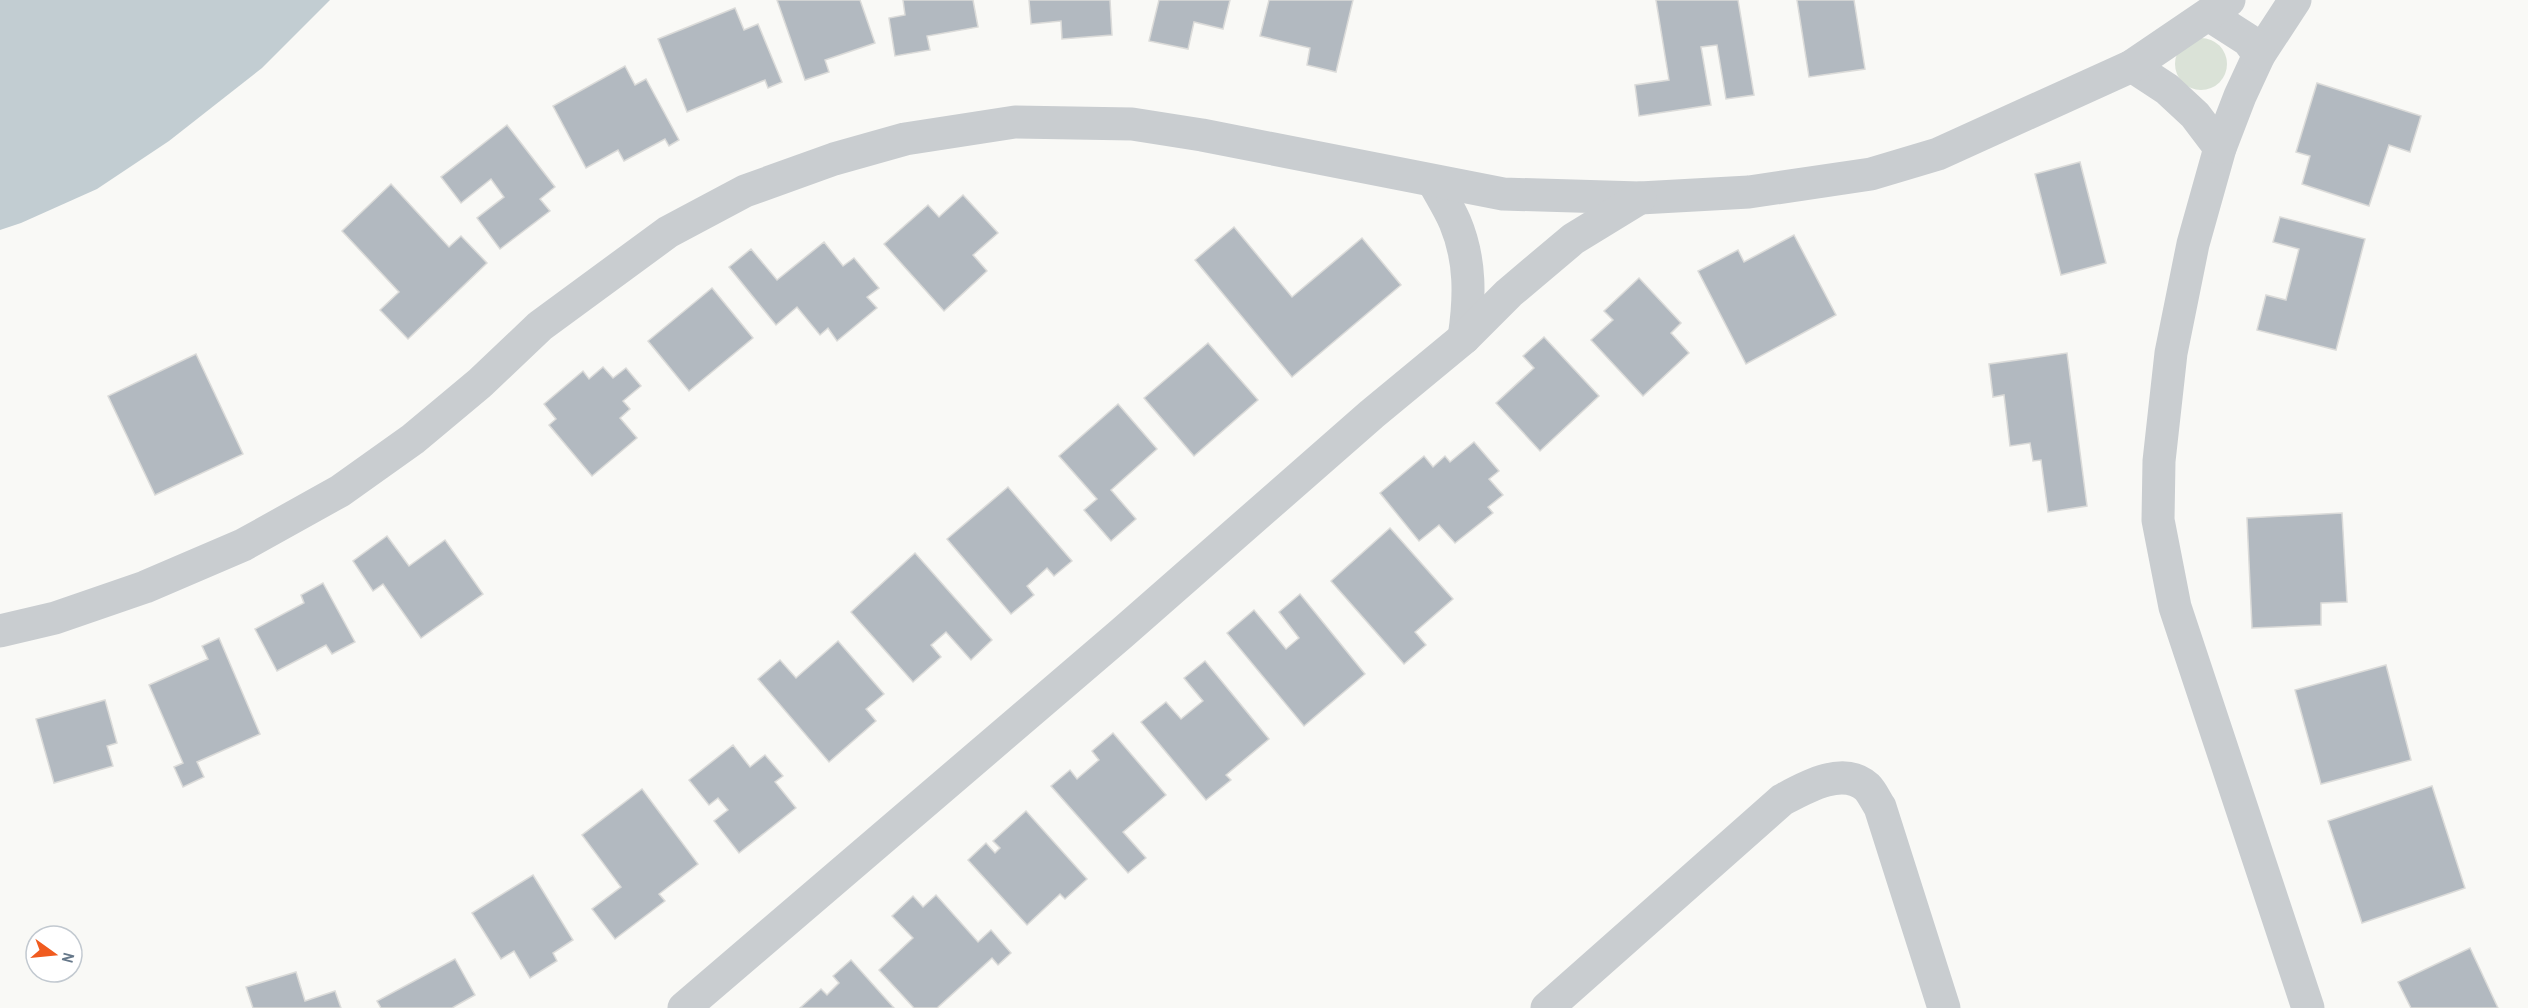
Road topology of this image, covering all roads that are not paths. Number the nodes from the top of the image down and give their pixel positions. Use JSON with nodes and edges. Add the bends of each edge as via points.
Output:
{"nodes":[{"id":1,"x":2295,"y":0,"type":"edge"},
{"id":2,"x":2219,"y":7,"type":"edge"},
{"id":3,"x":2259,"y":55,"type":"junction"},
{"id":4,"x":2132,"y":66,"type":"junction"},
{"id":5,"x":2220,"y":148,"type":"junction"},
{"id":6,"x":1433,"y":181,"type":"junction"},
{"id":7,"x":1640,"y":198,"type":"junction"},
{"id":8,"x":1464,"y":338,"type":"junction"},
{"id":9,"x":0,"y":631,"type":"edge"},
{"id":10,"x":684,"y":1008,"type":"edge"},
{"id":11,"x":1547,"y":1008,"type":"edge"},
{"id":12,"x":1944,"y":1008,"type":"edge"},
{"id":13,"x":2308,"y":1008,"type":"edge"}],
"edges":[{"from":1,"to":3,"type":"street"},
{"from":2,"to":3,"type":"street"},
{"from":2,"to":4,"type":"street"},
{"from":3,"to":5,"type":"street"},
{"from":4,"to":5,"type":"street","via":[[2167,89],[2195,115]]},
{"from":4,"to":7,"type":"street","via":[[1938,154],[1871,174],[1749,192]]},
{"from":5,"to":13,"type":"street","via":[[2193,244],[2171,353],[2158,520],[2175,607]]},
{"from":6,"to":7,"type":"street","via":[[1503,194]]},
{"from":6,"to":8,"type":"street","via":[[1455,222],[1466,261],[1469,300]]},
{"from":6,"to":9,"type":"street","via":[[1132,124],[1015,122],[905,139],[834,159],[745,191],[668,232],[540,326],[413,439],[340,491],[243,545],[145,587],[56,618]]},
{"from":7,"to":8,"type":"street","via":[[1574,239],[1509,293]]},
{"from":8,"to":10,"type":"street"},
{"from":11,"to":12,"type":"street","via":[[1782,800],[1831,779],[1853,780],[1866,786],[1880,807]]}]}
